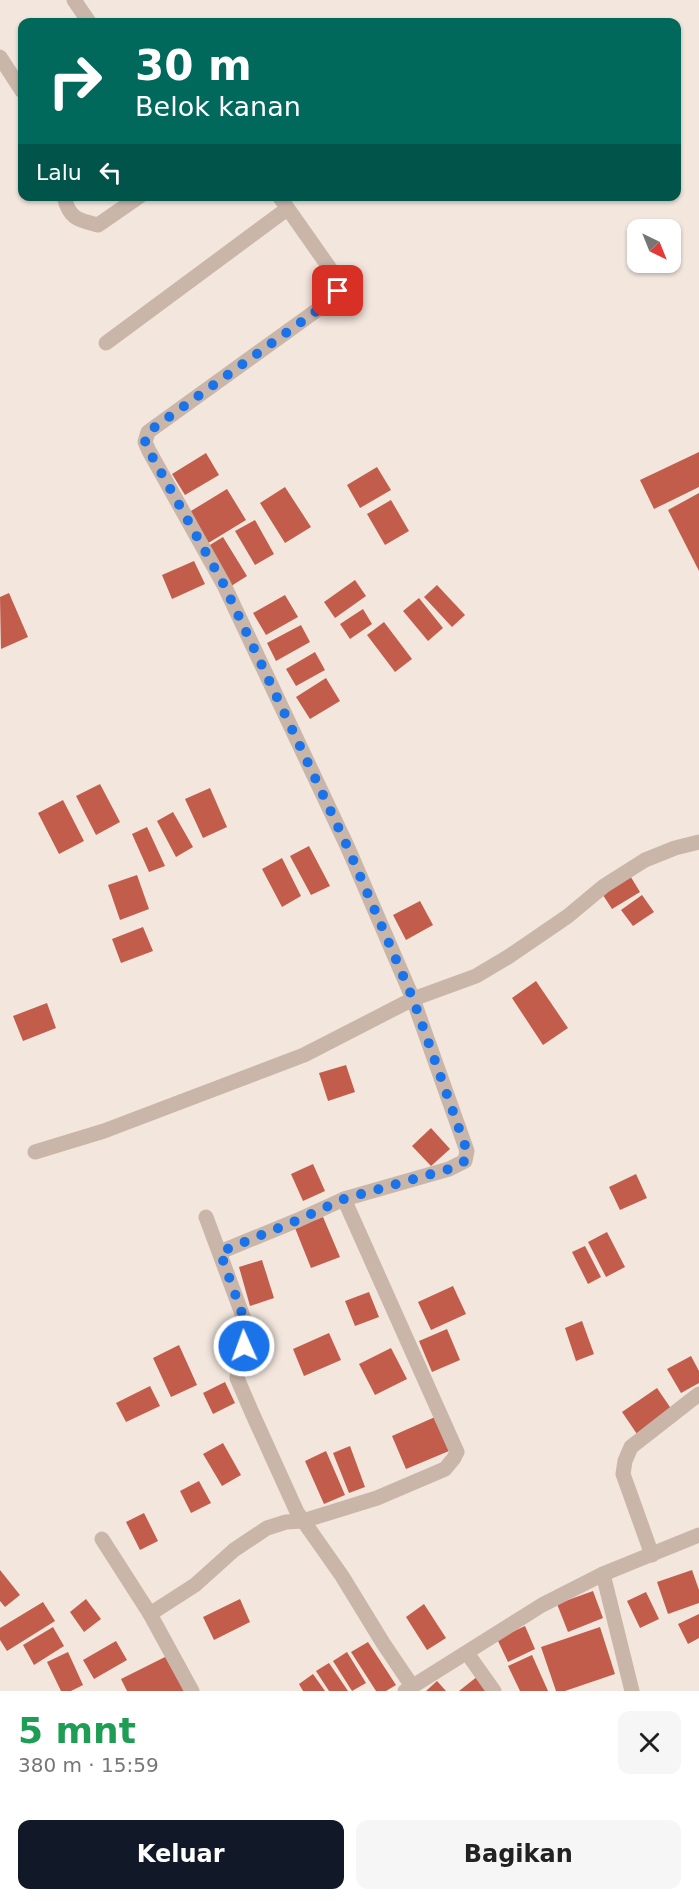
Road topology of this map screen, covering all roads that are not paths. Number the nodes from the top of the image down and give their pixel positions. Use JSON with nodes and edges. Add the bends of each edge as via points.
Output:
{"nodes":[{"id":1,"x":74,"y":0,"type":"edge"},
{"id":2,"x":86,"y":18,"type":"edge"},
{"id":3,"x":0,"y":57,"type":"edge"},
{"id":4,"x":18,"y":85,"type":"edge"},
{"id":5,"x":65,"y":201,"type":"edge"},
{"id":6,"x":133,"y":201,"type":"edge"},
{"id":7,"x":283,"y":203,"type":"edge"},
{"id":8,"x":106,"y":343,"type":"dead end"},
{"id":9,"x":699,"y":842,"type":"edge"},
{"id":10,"x":413,"y":999,"type":"junction"},
{"id":11,"x":35,"y":1152,"type":"dead end"},
{"id":12,"x":344,"y":1199,"type":"junction"},
{"id":13,"x":206,"y":1217,"type":"dead end"},
{"id":14,"x":220,"y":1252,"type":"junction"},
{"id":15,"x":699,"y":1395,"type":"edge"},
{"id":16,"x":303,"y":1521,"type":"junction"},
{"id":17,"x":699,"y":1535,"type":"edge"},
{"id":18,"x":102,"y":1539,"type":"dead end"},
{"id":19,"x":652,"y":1555,"type":"junction"},
{"id":20,"x":603,"y":1574,"type":"junction"},
{"id":21,"x":150,"y":1614,"type":"junction"},
{"id":22,"x":467,"y":1653,"type":"junction"},
{"id":23,"x":409,"y":1688,"type":"edge"},
{"id":24,"x":192,"y":1691,"type":"edge"},
{"id":25,"x":494,"y":1691,"type":"edge"},
{"id":26,"x":632,"y":1691,"type":"edge"}],
"edges":[{"from":1,"to":2,"type":"street"},
{"from":3,"to":4,"type":"street"},
{"from":5,"to":6,"type":"street","via":[[72,216],[98,225]]},
{"from":7,"to":8,"type":"street"},
{"from":7,"to":10,"type":"street","via":[[338,280],[340,286],[335,296],[148,432],[145,442],[224,585],[348,848]]},
{"from":9,"to":10,"type":"street","via":[[645,860],[508,957],[476,976]]},
{"from":10,"to":11,"type":"street","via":[[304,1055],[104,1131]]},
{"from":10,"to":12,"type":"street","via":[[467,1151],[465,1161]]},
{"from":12,"to":14,"type":"street"},
{"from":12,"to":16,"type":"street","via":[[457,1452],[445,1469],[428,1477]]},
{"from":13,"to":14,"type":"street"},
{"from":14,"to":16,"type":"street","via":[[248,1330],[237,1378]]},
{"from":15,"to":19,"type":"street","via":[[631,1447],[625,1461],[623,1474]]},
{"from":16,"to":21,"type":"street","via":[[267,1528],[234,1550],[195,1585]]},
{"from":16,"to":23,"type":"street","via":[[342,1576]]},
{"from":17,"to":19,"type":"street"},
{"from":18,"to":21,"type":"street"},
{"from":19,"to":20,"type":"street"},
{"from":20,"to":22,"type":"street","via":[[542,1605]]},
{"from":20,"to":26,"type":"street"},
{"from":21,"to":24,"type":"street"},
{"from":22,"to":23,"type":"street"},
{"from":22,"to":25,"type":"street"}]}
